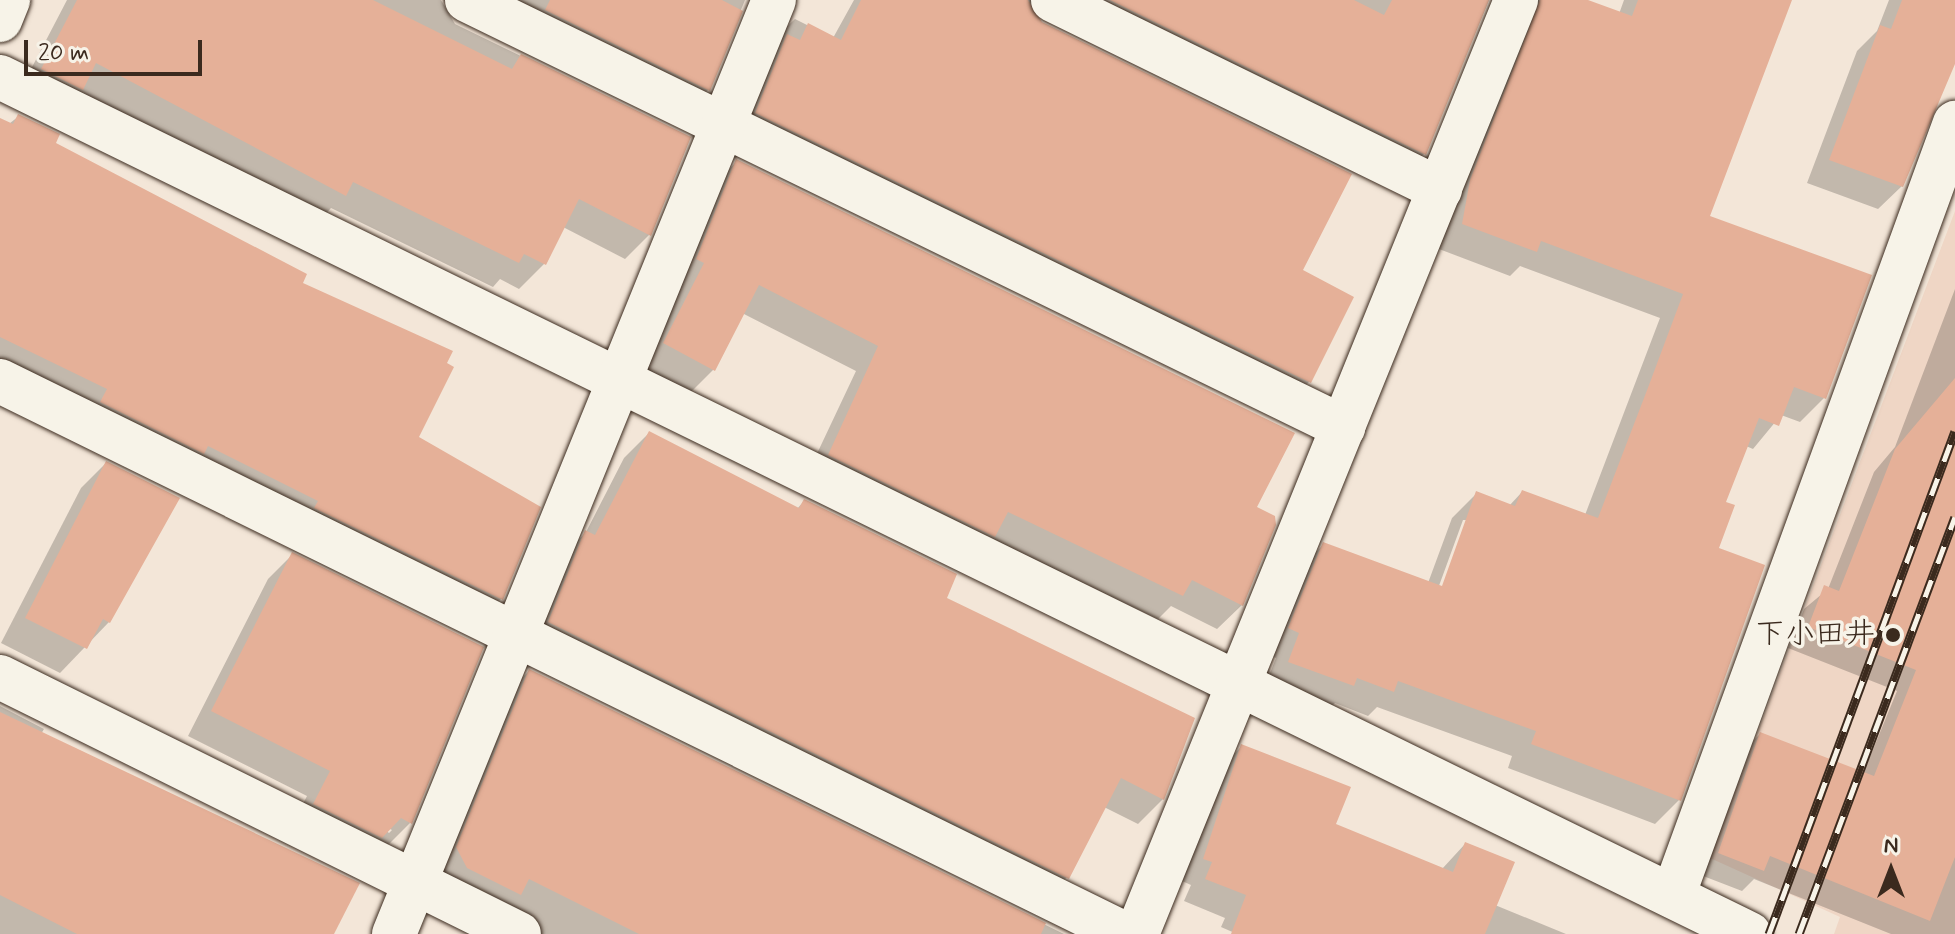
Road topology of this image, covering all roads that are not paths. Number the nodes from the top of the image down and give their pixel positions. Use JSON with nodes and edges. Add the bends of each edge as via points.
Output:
{"nodes":[{"id":1,"x":8,"y":0,"type":"edge"},
{"id":2,"x":467,"y":0,"type":"edge"},
{"id":3,"x":774,"y":0,"type":"edge"},
{"id":4,"x":1053,"y":0,"type":"edge"},
{"id":5,"x":1516,"y":0,"type":"edge"},
{"id":6,"x":0,"y":20,"type":"edge"},
{"id":7,"x":0,"y":77,"type":"edge"},
{"id":8,"x":1955,"y":123,"type":"edge"},
{"id":9,"x":724,"y":125,"type":"junction"},
{"id":10,"x":1440,"y":190,"type":"junction"},
{"id":11,"x":0,"y":381,"type":"edge"},
{"id":12,"x":621,"y":381,"type":"junction"},
{"id":13,"x":1343,"y":427,"type":"junction"},
{"id":14,"x":517,"y":635,"type":"junction"},
{"id":15,"x":0,"y":677,"type":"edge"},
{"id":16,"x":1239,"y":683,"type":"junction"},
{"id":17,"x":415,"y":883,"type":"junction"},
{"id":18,"x":1673,"y":896,"type":"junction"},
{"id":19,"x":1726,"y":929,"type":"edge"},
{"id":20,"x":394,"y":934,"type":"edge"},
{"id":21,"x":519,"y":934,"type":"edge"},
{"id":22,"x":1125,"y":934,"type":"edge"},
{"id":23,"x":1137,"y":934,"type":"edge"}],
"edges":[{"from":1,"to":6,"type":"street"},
{"from":2,"to":9,"type":"street"},
{"from":3,"to":9,"type":"street"},
{"from":4,"to":10,"type":"street"},
{"from":5,"to":10,"type":"street"},
{"from":7,"to":12,"type":"street"},
{"from":8,"to":18,"type":"street"},
{"from":9,"to":12,"type":"street"},
{"from":9,"to":13,"type":"street"},
{"from":10,"to":13,"type":"street"},
{"from":11,"to":14,"type":"street"},
{"from":12,"to":14,"type":"street"},
{"from":12,"to":16,"type":"street"},
{"from":13,"to":16,"type":"street"},
{"from":14,"to":17,"type":"street"},
{"from":14,"to":22,"type":"street"},
{"from":15,"to":17,"type":"street"},
{"from":16,"to":18,"type":"street"},
{"from":16,"to":23,"type":"street"},
{"from":17,"to":20,"type":"street"},
{"from":17,"to":21,"type":"street"},
{"from":18,"to":19,"type":"street"}]}
